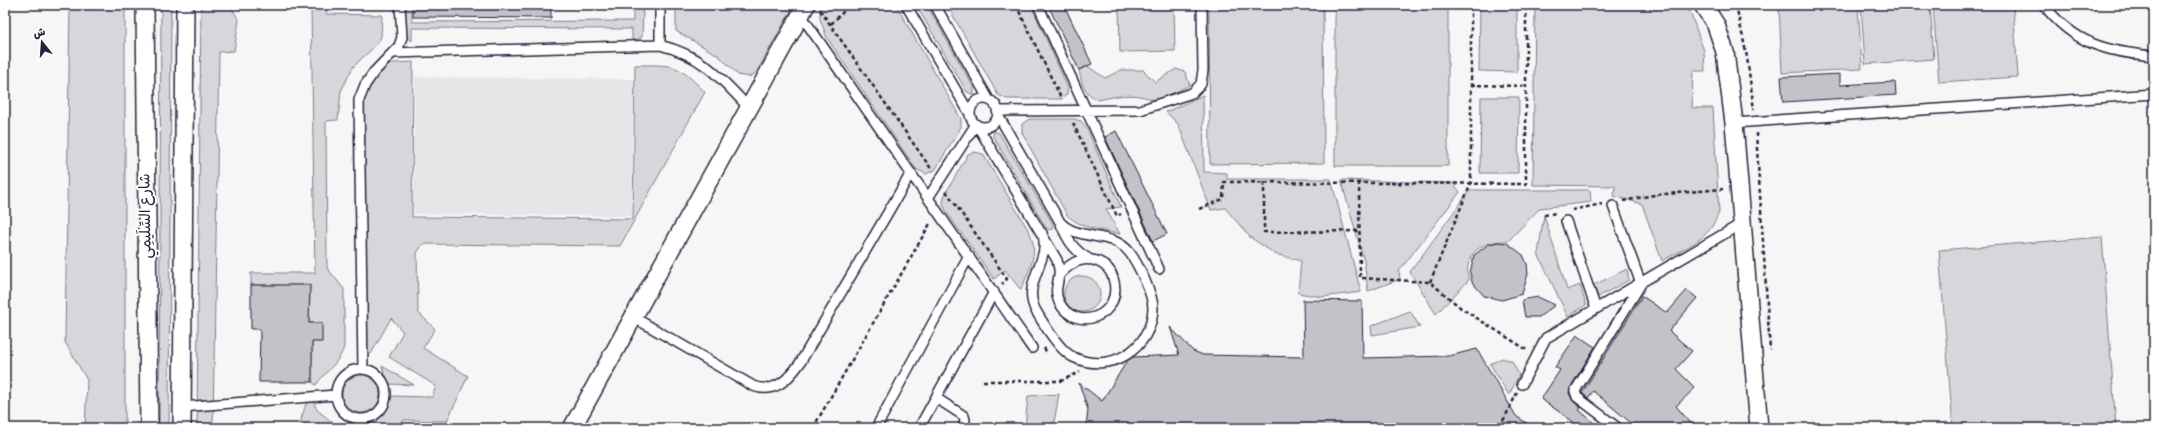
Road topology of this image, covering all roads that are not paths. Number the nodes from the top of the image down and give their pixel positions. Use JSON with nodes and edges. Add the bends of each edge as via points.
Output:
{"nodes":[{"id":1,"x":145,"y":5,"type":"edge"},
{"id":2,"x":185,"y":5,"type":"edge"},
{"id":3,"x":400,"y":5,"type":"edge"},
{"id":4,"x":660,"y":5,"type":"edge"},
{"id":5,"x":906,"y":5,"type":"edge"},
{"id":6,"x":935,"y":5,"type":"edge"},
{"id":7,"x":1038,"y":5,"type":"edge"},
{"id":8,"x":1202,"y":5,"type":"edge"},
{"id":9,"x":1703,"y":5,"type":"edge"},
{"id":10,"x":2044,"y":5,"type":"edge"},
{"id":11,"x":804,"y":10,"type":"edge"},
{"id":12,"x":660,"y":45,"type":"junction"},
{"id":13,"x":393,"y":53,"type":"junction"},
{"id":14,"x":2154,"y":56,"type":"edge"},
{"id":15,"x":2154,"y":94,"type":"edge"},
{"id":16,"x":989,"y":100,"type":"junction"},
{"id":17,"x":749,"y":108,"type":"junction"},
{"id":18,"x":1086,"y":110,"type":"junction"},
{"id":19,"x":998,"y":113,"type":"junction"},
{"id":20,"x":970,"y":114,"type":"junction"},
{"id":21,"x":1734,"y":124,"type":"junction"},
{"id":22,"x":976,"y":125,"type":"junction"},
{"id":23,"x":911,"y":173,"type":"junction"},
{"id":24,"x":928,"y":198,"type":"junction"},
{"id":25,"x":1610,"y":205,"type":"road end"},
{"id":26,"x":1566,"y":221,"type":"dead end"},
{"id":27,"x":1060,"y":222,"type":"junction"},
{"id":28,"x":1741,"y":224,"type":"junction"},
{"id":29,"x":1042,"y":233,"type":"junction"},
{"id":30,"x":969,"y":256,"type":"junction"},
{"id":31,"x":1089,"y":259,"type":"junction"},
{"id":32,"x":1159,"y":269,"type":"dead end"},
{"id":33,"x":1060,"y":274,"type":"junction"},
{"id":34,"x":1641,"y":284,"type":"junction"},
{"id":35,"x":994,"y":292,"type":"junction"},
{"id":36,"x":1596,"y":309,"type":"junction"},
{"id":37,"x":633,"y":317,"type":"junction"},
{"id":38,"x":1032,"y":348,"type":"dead end"},
{"id":39,"x":363,"y":369,"type":"junction"},
{"id":40,"x":1522,"y":384,"type":"road end"},
{"id":41,"x":336,"y":395,"type":"junction"},
{"id":42,"x":936,"y":398,"type":"junction"},
{"id":43,"x":182,"y":407,"type":"junction"},
{"id":44,"x":361,"y":423,"type":"edge"},
{"id":45,"x":149,"y":428,"type":"edge"},
{"id":46,"x":182,"y":428,"type":"edge"},
{"id":47,"x":572,"y":428,"type":"edge"},
{"id":48,"x":876,"y":428,"type":"edge"},
{"id":49,"x":919,"y":428,"type":"edge"},
{"id":50,"x":963,"y":428,"type":"edge"},
{"id":51,"x":1618,"y":428,"type":"edge"},
{"id":52,"x":1759,"y":428,"type":"edge"}],
"edges":[{"from":1,"to":45,"type":"street","name":"شارع السِّلَيمِي"},
{"from":2,"to":43,"type":"street"},
{"from":3,"to":13,"type":"lane","via":[[402,37]]},
{"from":4,"to":12,"type":"lane"},
{"from":5,"to":20,"type":"lane"},
{"from":6,"to":16,"type":"lane"},
{"from":7,"to":18,"type":"lane"},
{"from":8,"to":18,"type":"lane","via":[[1203,70],[1201,84],[1192,93],[1140,110]]},
{"from":9,"to":21,"type":"street","via":[[1716,25],[1726,52]]},
{"from":10,"to":14,"type":"lane","via":[[2067,30],[2091,44],[2137,55]]},
{"from":11,"to":17,"type":"street"},
{"from":11,"to":23,"type":"lane"},
{"from":12,"to":13,"type":"lane"},
{"from":12,"to":17,"type":"lane","via":[[681,50],[706,64]]},
{"from":13,"to":39,"type":"lane","via":[[374,72],[359,100]]},
{"from":15,"to":21,"type":"lane"},
{"from":16,"to":19,"type":"lane","via":[[995,104]]},
{"from":16,"to":20,"type":"lane","via":[[977,101],[972,106]]},
{"from":17,"to":37,"type":"street"},
{"from":18,"to":19,"type":"lane"},
{"from":18,"to":32,"type":"lane"},
{"from":19,"to":22,"type":"lane","via":[[992,124],[984,127]]},
{"from":19,"to":27,"type":"lane"},
{"from":20,"to":22,"type":"lane"},
{"from":21,"to":28,"type":"street"},
{"from":22,"to":24,"type":"lane"},
{"from":22,"to":29,"type":"lane"},
{"from":23,"to":24,"type":"lane"},
{"from":23,"to":37,"type":"lane","via":[[800,363],[780,384],[767,389],[753,386]]},
{"from":24,"to":30,"type":"lane"},
{"from":25,"to":34,"type":"lane"},
{"from":26,"to":36,"type":"lane"},
{"from":27,"to":29,"type":"lane","via":[[1074,232],[1110,239],[1123,246],[1133,257],[1152,299],[1152,316],[1142,340],[1121,359],[1102,363],[1092,362],[1080,360],[1066,353],[1032,304],[1031,288],[1045,243]]},
{"from":27,"to":31,"type":"lane","via":[[1067,239],[1077,252]]},
{"from":28,"to":34,"type":"lane"},
{"from":28,"to":52,"type":"street"},
{"from":29,"to":33,"type":"lane","via":[[1057,260]]},
{"from":30,"to":35,"type":"lane"},
{"from":30,"to":48,"type":"lane"},
{"from":31,"to":33,"type":"lane","via":[[1072,262]]},
{"from":31,"to":33,"type":"lane","via":[[1102,263],[1112,274],[1116,287],[1114,301],[1105,312],[1093,318],[1079,318],[1066,312],[1058,301],[1056,287]]},
{"from":34,"to":36,"type":"lane"},
{"from":34,"to":51,"type":"lane","via":[[1575,391],[1577,397]]},
{"from":35,"to":38,"type":"lane"},
{"from":35,"to":42,"type":"lane"},
{"from":36,"to":40,"type":"lane","via":[[1546,338]]},
{"from":37,"to":47,"type":"street"},
{"from":39,"to":41,"type":"lane","via":[[344,376]]},
{"from":39,"to":44,"type":"lane","via":[[370,370],[382,380],[386,394],[381,409]]},
{"from":41,"to":43,"type":"lane"},
{"from":41,"to":44,"type":"lane","via":[[344,412]]},
{"from":42,"to":49,"type":"lane"},
{"from":42,"to":50,"type":"lane","via":[[964,416]]},
{"from":43,"to":46,"type":"street"}]}
